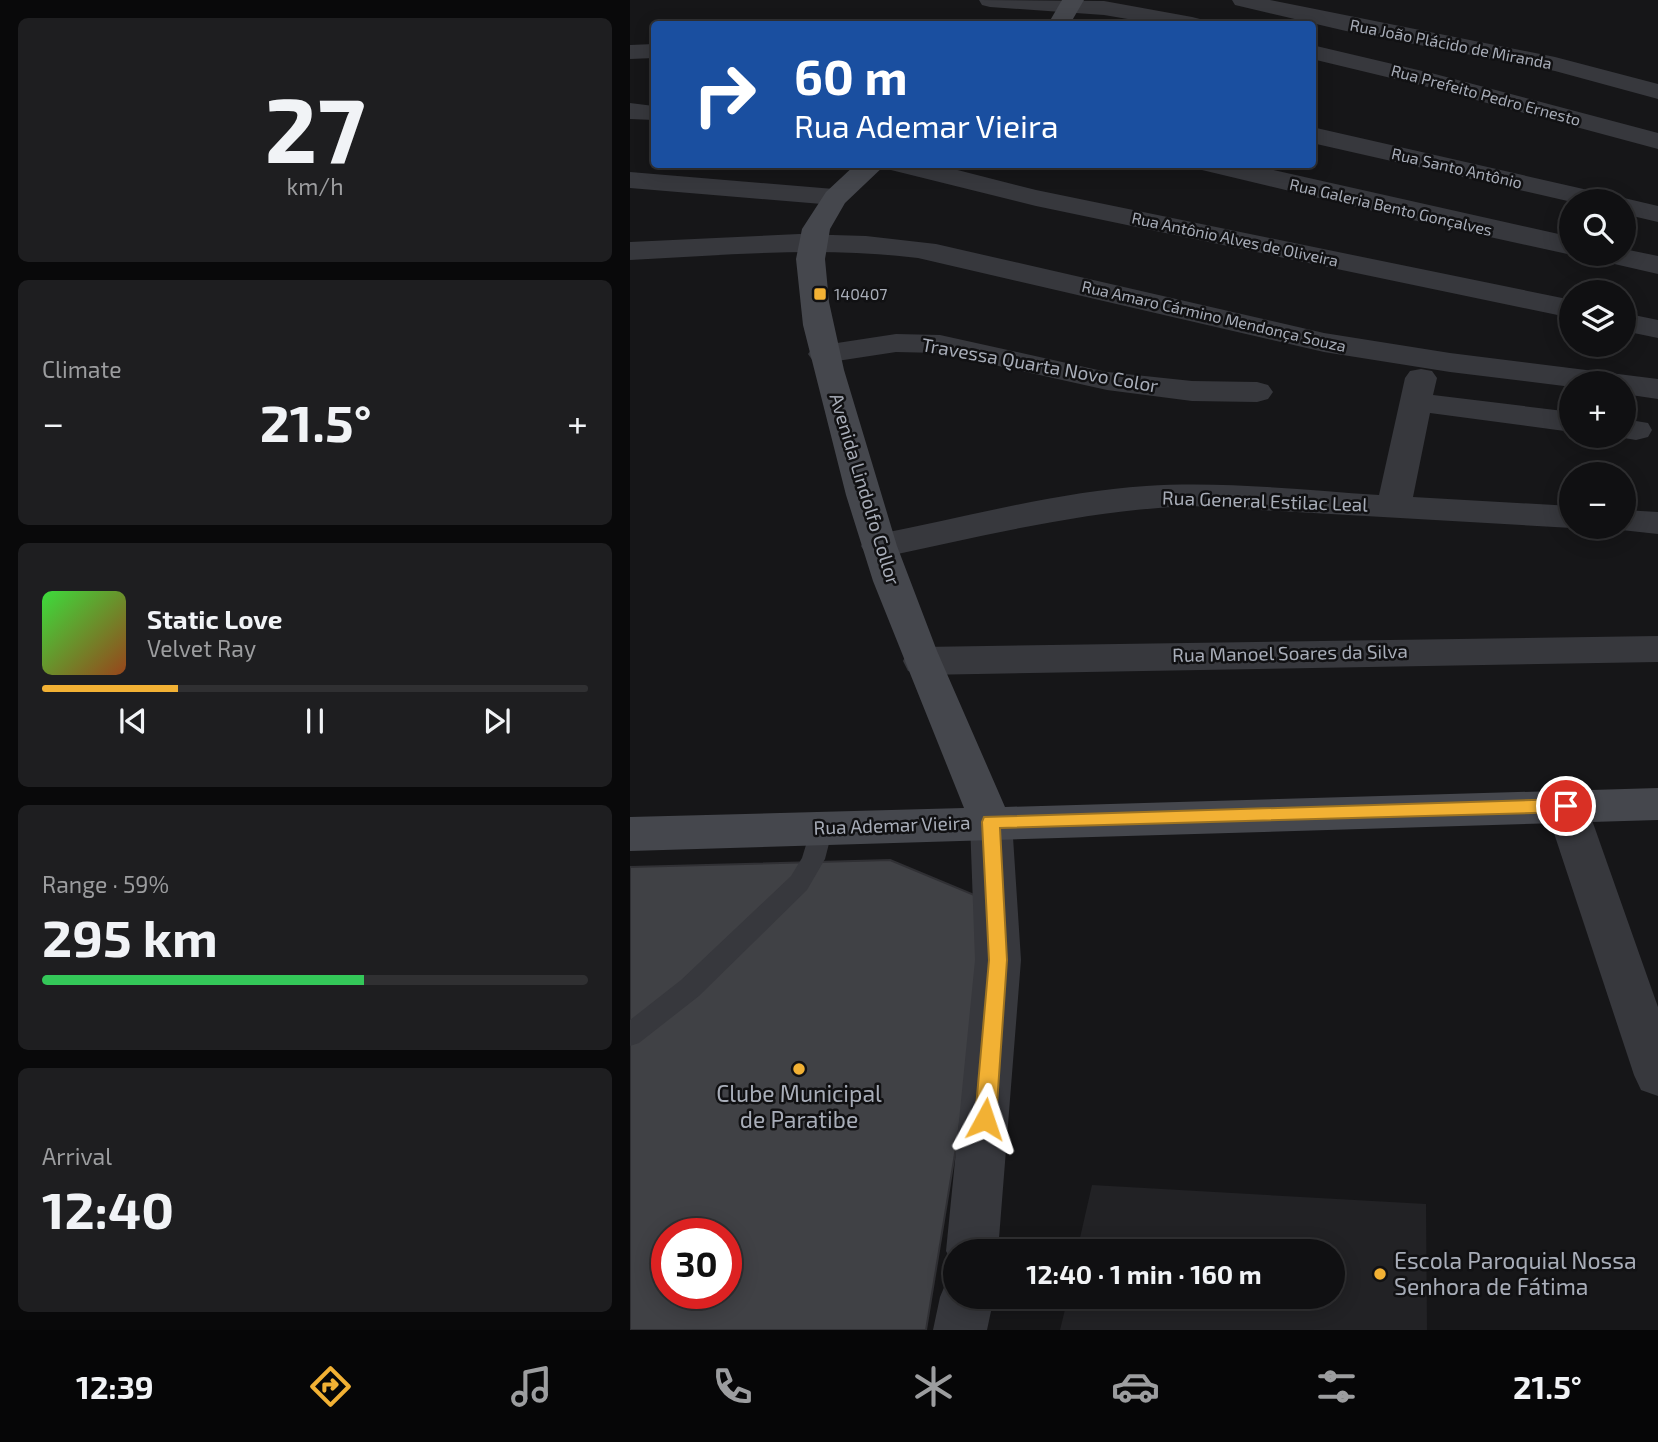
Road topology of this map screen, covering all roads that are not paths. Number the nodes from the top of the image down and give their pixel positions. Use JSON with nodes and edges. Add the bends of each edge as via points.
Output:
{"nodes":[{"id":1,"x":990,"y":0,"type":"edge"},
{"id":2,"x":1243,"y":0,"type":"edge"},
{"id":3,"x":1068,"y":10,"type":"edge"},
{"id":4,"x":1178,"y":21,"type":"edge"},
{"id":5,"x":651,"y":51,"type":"edge"},
{"id":6,"x":630,"y":52,"type":"edge"},
{"id":7,"x":1316,"y":53,"type":"edge"},
{"id":8,"x":1658,"y":92,"type":"edge"},
{"id":9,"x":630,"y":111,"type":"edge"},
{"id":10,"x":651,"y":113,"type":"edge"},
{"id":11,"x":1316,"y":136,"type":"edge"},
{"id":12,"x":1658,"y":141,"type":"edge"},
{"id":13,"x":868,"y":168,"type":"edge"},
{"id":14,"x":916,"y":168,"type":"edge"},
{"id":15,"x":1226,"y":168,"type":"edge"},
{"id":16,"x":630,"y":180,"type":"edge"},
{"id":17,"x":1559,"y":191,"type":"edge"},
{"id":18,"x":834,"y":197,"type":"junction"},
{"id":19,"x":1636,"y":209,"type":"edge"},
{"id":20,"x":1658,"y":214,"type":"edge"},
{"id":21,"x":811,"y":243,"type":"junction"},
{"id":22,"x":1559,"y":243,"type":"edge"},
{"id":23,"x":630,"y":251,"type":"edge"},
{"id":24,"x":1636,"y":260,"type":"edge"},
{"id":25,"x":1658,"y":265,"type":"edge"},
{"id":26,"x":1559,"y":306,"type":"edge"},
{"id":27,"x":1636,"y":324,"type":"edge"},
{"id":28,"x":1658,"y":329,"type":"edge"},
{"id":29,"x":824,"y":354,"type":"junction"},
{"id":30,"x":1425,"y":359,"type":"junction"},
{"id":31,"x":1559,"y":376,"type":"edge"},
{"id":32,"x":1636,"y":386,"type":"edge"},
{"id":33,"x":1658,"y":389,"type":"edge"},
{"id":34,"x":1257,"y":392,"type":"dead end"},
{"id":35,"x":1416,"y":402,"type":"junction"},
{"id":36,"x":1559,"y":420,"type":"edge"},
{"id":37,"x":1394,"y":506,"type":"junction"},
{"id":38,"x":1559,"y":516,"type":"edge"},
{"id":39,"x":1636,"y":522,"type":"edge"},
{"id":40,"x":1658,"y":523,"type":"edge"},
{"id":41,"x":879,"y":546,"type":"junction"},
{"id":42,"x":1658,"y":649,"type":"edge"},
{"id":43,"x":922,"y":661,"type":"junction"},
{"id":44,"x":1658,"y":804,"type":"edge"},
{"id":45,"x":1566,"y":806,"type":"junction"},
{"id":46,"x":991,"y":822,"type":"junction"},
{"id":47,"x":821,"y":828,"type":"junction"},
{"id":48,"x":630,"y":834,"type":"edge"},
{"id":49,"x":630,"y":1035,"type":"edge"},
{"id":50,"x":1658,"y":1075,"type":"edge"},
{"id":51,"x":973,"y":1239,"type":"edge"},
{"id":52,"x":964,"y":1309,"type":"edge"},
{"id":53,"x":960,"y":1330,"type":"edge"}],
"edges":[{"from":1,"to":3,"type":"street"},
{"from":2,"to":8,"type":"street","name":"Rua João Plácido de Miranda","via":[[1527,58]]},
{"from":3,"to":4,"type":"street","via":[[1145,14]]},
{"from":5,"to":6,"type":"street"},
{"from":7,"to":12,"type":"street","name":"Rua Prefeito Pedro Ernesto"},
{"from":9,"to":10,"type":"street"},
{"from":11,"to":17,"type":"street","name":"Rua Santo Antônio"},
{"from":13,"to":18,"type":"main road","name":"Avenida Lindolfo Collor"},
{"from":14,"to":26,"type":"street","name":"Rua Antônio Alves de Oliveira","via":[[1036,198]]},
{"from":15,"to":22,"type":"street","name":"Rua Galeria Bento Gonçalves"},
{"from":16,"to":18,"type":"street"},
{"from":18,"to":21,"type":"main road","name":"Avenida Lindolfo Collor","via":[[820,216]]},
{"from":19,"to":20,"type":"street"},
{"from":21,"to":23,"type":"street","name":"Rua Amaro Cármino Mendonça Souza"},
{"from":21,"to":29,"type":"main road","name":"Avenida Lindolfo Collor"},
{"from":21,"to":30,"type":"street","name":"Rua Amaro Cármino Mendonça Souza","via":[[931,251],[1284,334]]},
{"from":24,"to":25,"type":"street"},
{"from":27,"to":28,"type":"street"},
{"from":29,"to":34,"type":"street","name":"Travessa Quarta Novo Color","via":[[896,343],[940,344],[1107,381],[1192,391]]},
{"from":29,"to":41,"type":"main road","name":"Avenida Lindolfo Collor"},
{"from":30,"to":31,"type":"street","name":"Rua Amaro Cármino Mendonça Souza"},
{"from":30,"to":35,"type":"street"},
{"from":32,"to":33,"type":"street"},
{"from":35,"to":36,"type":"street"},
{"from":35,"to":37,"type":"street"},
{"from":37,"to":38,"type":"street","name":"Rua General Estilac Leal"},
{"from":37,"to":41,"type":"street","name":"Rua General Estilac Leal","via":[[1235,496],[1144,497],[1075,506]]},
{"from":39,"to":40,"type":"street"},
{"from":41,"to":43,"type":"main road","name":"Avenida Lindolfo Collor"},
{"from":42,"to":43,"type":"street","name":"Rua Manoel Soares da Silva"},
{"from":43,"to":46,"type":"main road","name":"Avenida Lindolfo Collor"},
{"from":44,"to":45,"type":"main road","name":"Rua Ademar Vieira"},
{"from":45,"to":46,"type":"main road","name":"Rua Ademar Vieira"},
{"from":45,"to":50,"type":"street"},
{"from":46,"to":47,"type":"main road","name":"Rua Ademar Vieira"},
{"from":46,"to":51,"type":"street","via":[[998,960]]},
{"from":47,"to":48,"type":"main road","name":"Rua Ademar Vieira"},
{"from":47,"to":49,"type":"lane","via":[[813,859],[799,883],[690,988]]},
{"from":52,"to":53,"type":"street"}]}
